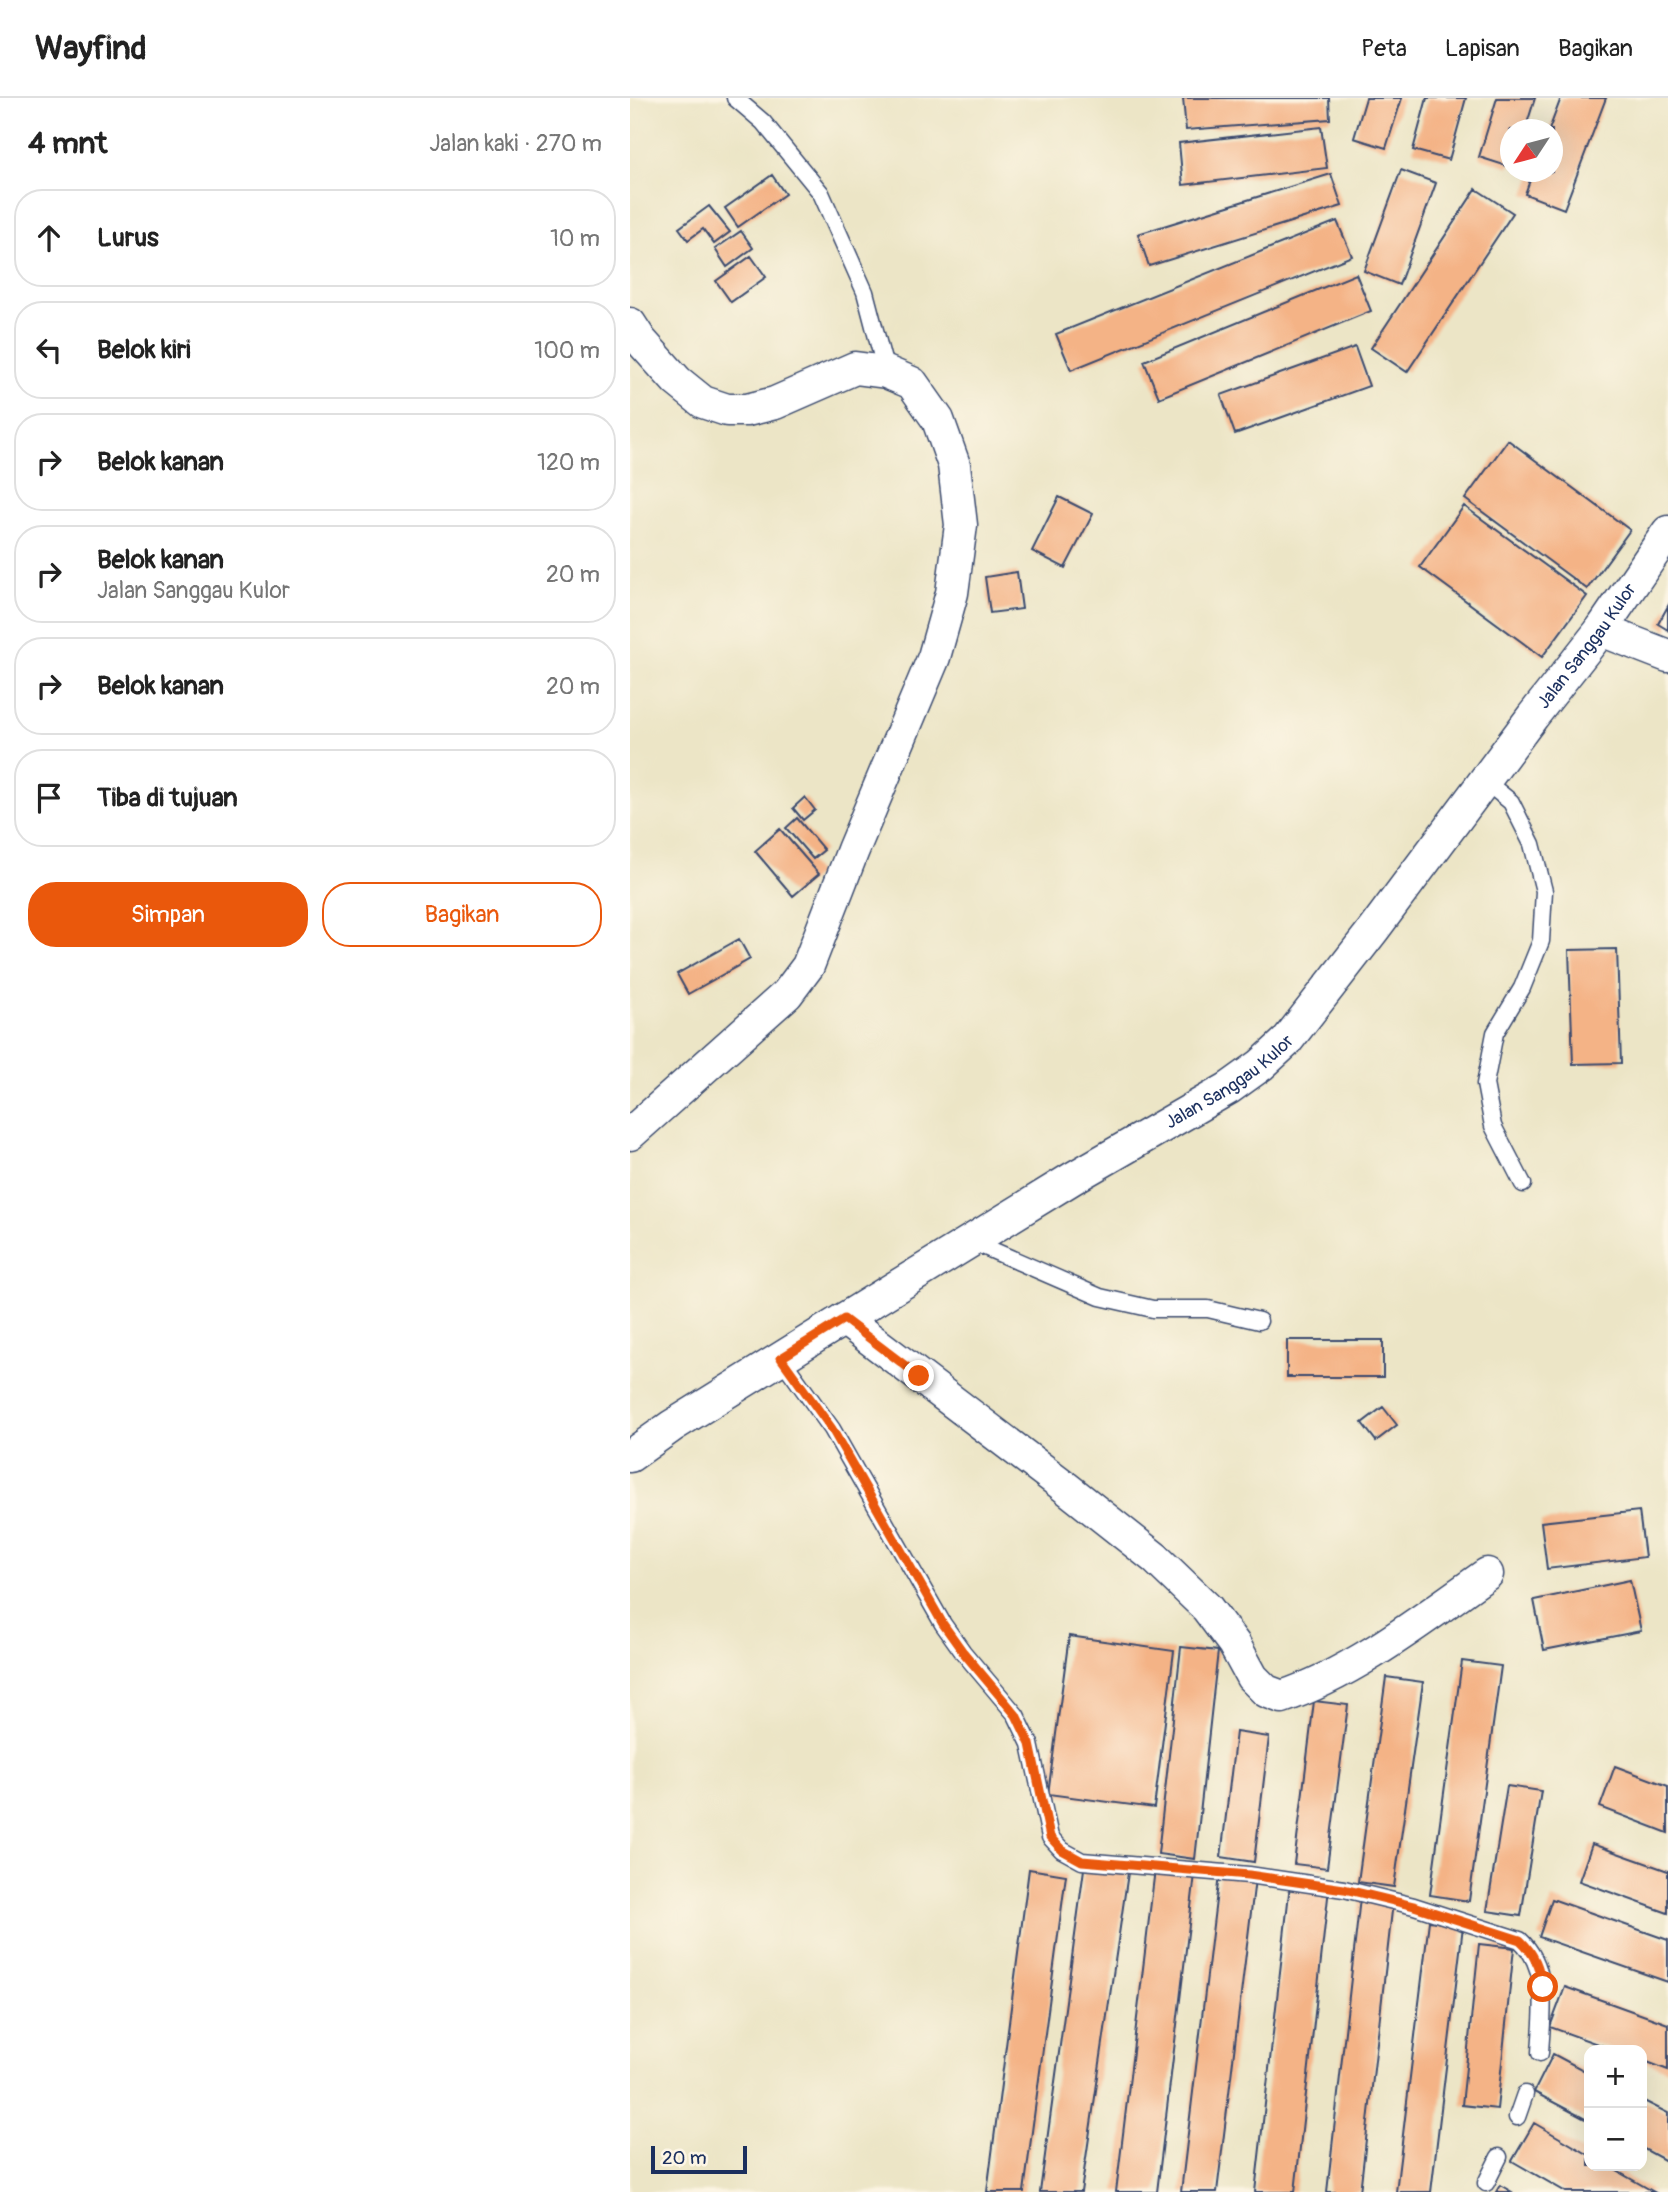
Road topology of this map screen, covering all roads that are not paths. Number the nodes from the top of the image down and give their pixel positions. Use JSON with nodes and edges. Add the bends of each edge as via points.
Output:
{"nodes":[{"id":1,"x":735,"y":98,"type":"edge"},
{"id":2,"x":630,"y":324,"type":"edge"},
{"id":3,"x":886,"y":372,"type":"junction"},
{"id":4,"x":1668,"y":532,"type":"edge"},
{"id":5,"x":1601,"y":630,"type":"junction"},
{"id":6,"x":1668,"y":656,"type":"edge"},
{"id":7,"x":1485,"y":781,"type":"junction"},
{"id":8,"x":630,"y":1134,"type":"edge"},
{"id":9,"x":1523,"y":1184,"type":"dead end"},
{"id":10,"x":971,"y":1241,"type":"junction"},
{"id":11,"x":844,"y":1319,"type":"junction"},
{"id":12,"x":1259,"y":1321,"type":"dead end"},
{"id":13,"x":781,"y":1358,"type":"junction"},
{"id":14,"x":630,"y":1456,"type":"edge"},
{"id":15,"x":1487,"y":1574,"type":"dead end"},
{"id":16,"x":1540,"y":2053,"type":"dead end"},
{"id":17,"x":1525,"y":2094,"type":"dead end"},
{"id":18,"x":1517,"y":2118,"type":"dead end"},
{"id":19,"x":1499,"y":2157,"type":"dead end"},
{"id":20,"x":1486,"y":2183,"type":"dead end"}],
"edges":[{"from":1,"to":3,"type":"lane","via":[[763,122],[821,193],[865,292]]},
{"from":2,"to":3,"type":"street","via":[[677,381],[703,402],[727,410],[775,403],[855,368]]},
{"from":3,"to":8,"type":"street","via":[[912,383],[937,420],[954,465],[961,525],[952,593],[934,657],[808,966],[787,994]]},
{"from":4,"to":5,"type":"street","name":"Jalan Sanggau Kulor"},
{"from":5,"to":6,"type":"street"},
{"from":5,"to":7,"type":"street","name":"Jalan Sanggau Kulor"},
{"from":7,"to":9,"type":"lane","via":[[1511,802],[1532,844],[1544,891],[1541,941],[1522,988],[1495,1033],[1485,1084],[1493,1126]]},
{"from":7,"to":10,"type":"street","name":"Jalan Sanggau Kulor","via":[[1286,1042],[1261,1065]]},
{"from":10,"to":11,"type":"street","name":"Jalan Sanggau Kulor"},
{"from":10,"to":12,"type":"lane","via":[[1100,1297],[1153,1309],[1208,1309]]},
{"from":11,"to":13,"type":"street","name":"Jalan Sanggau Kulor"},
{"from":11,"to":15,"type":"street","via":[[1155,1558],[1207,1608],[1252,1677],[1274,1694],[1282,1697],[1337,1674]]},
{"from":13,"to":14,"type":"street","name":"Jalan Sanggau Kulor"},
{"from":13,"to":16,"type":"lane","via":[[832,1429],[943,1624],[1016,1715],[1030,1744],[1050,1837],[1062,1850],[1082,1861],[1249,1875],[1344,1889],[1520,1940],[1538,1964],[1543,1987]]},
{"from":17,"to":18,"type":"lane"},
{"from":19,"to":20,"type":"lane"}]}
